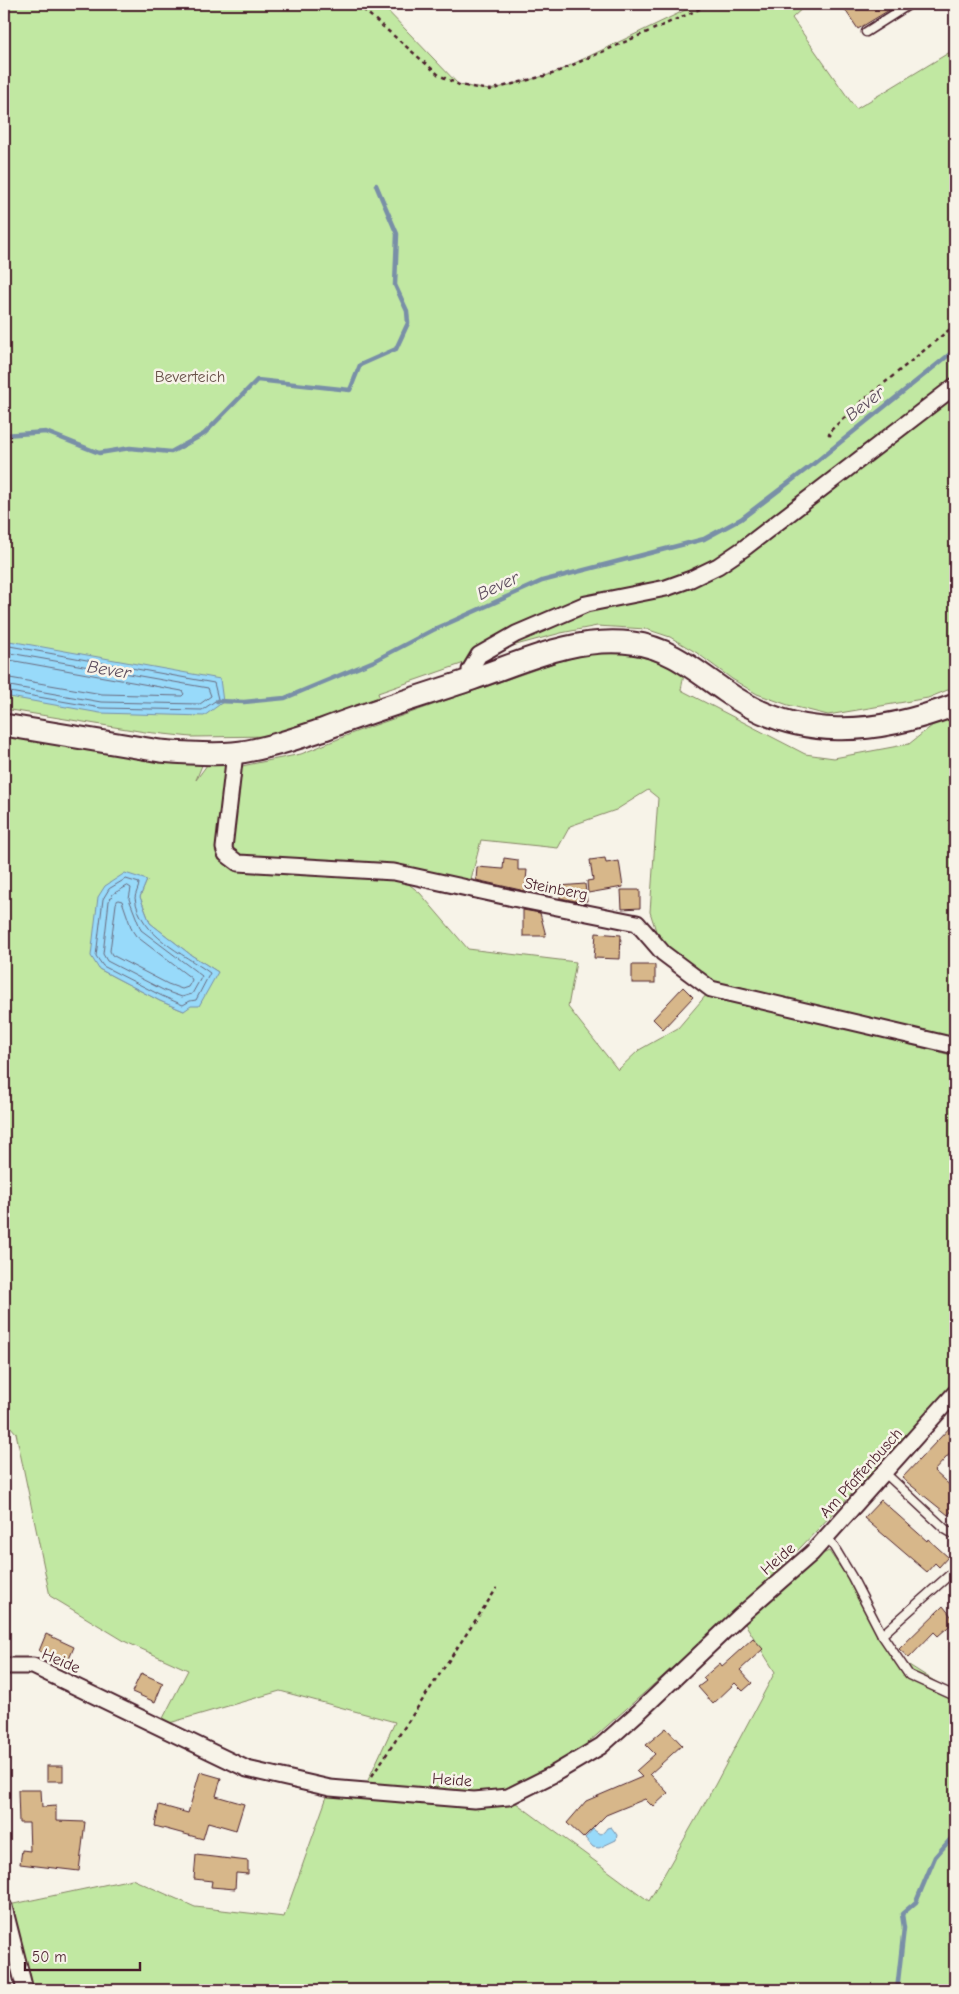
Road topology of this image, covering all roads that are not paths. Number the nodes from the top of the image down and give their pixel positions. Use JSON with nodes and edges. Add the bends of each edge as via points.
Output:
{"nodes":[{"id":1,"x":910,"y":4,"type":"edge"},
{"id":2,"x":866,"y":32,"type":"dead end"},
{"id":3,"x":955,"y":386,"type":"edge"},
{"id":4,"x":472,"y":679,"type":"junction"},
{"id":5,"x":955,"y":704,"type":"edge"},
{"id":6,"x":4,"y":724,"type":"edge"},
{"id":7,"x":235,"y":753,"type":"junction"},
{"id":8,"x":955,"y":1046,"type":"edge"},
{"id":9,"x":955,"y":1394,"type":"edge"},
{"id":10,"x":885,"y":1473,"type":"junction"},
{"id":11,"x":955,"y":1536,"type":"edge"},
{"id":12,"x":828,"y":1537,"type":"junction"},
{"id":13,"x":955,"y":1570,"type":"edge"},
{"id":14,"x":882,"y":1635,"type":"junction"},
{"id":15,"x":4,"y":1666,"type":"edge"},
{"id":16,"x":955,"y":1696,"type":"edge"},
{"id":17,"x":4,"y":1907,"type":"edge"},
{"id":18,"x":26,"y":1990,"type":"edge"}],
"edges":[{"from":1,"to":2,"type":"lane"},
{"from":3,"to":4,"type":"street","via":[[718,566],[666,588],[586,604],[516,634],[479,655],[470,670]]},
{"from":4,"to":5,"type":"street","via":[[562,648],[620,642],[668,653],[737,700],[766,714],[805,726],[844,730],[862,728],[931,714]]},
{"from":4,"to":7,"type":"street","via":[[305,735]]},
{"from":6,"to":7,"type":"street","via":[[160,751]]},
{"from":7,"to":8,"type":"street","name":"Steinberg","via":[[224,848],[226,854],[238,863],[394,872],[637,923],[663,953],[711,989]]},
{"from":9,"to":10,"type":"street","name":"Am Pfaffenbusch"},
{"from":10,"to":11,"type":"lane"},
{"from":10,"to":12,"type":"street","name":"Am Pfaffenbusch"},
{"from":12,"to":14,"type":"lane","name":"Am Pfaffenbusch"},
{"from":12,"to":15,"type":"street","name":"Heide","via":[[601,1746],[508,1797],[474,1800],[330,1788],[247,1769],[33,1666]]},
{"from":13,"to":14,"type":"lane"},
{"from":14,"to":16,"type":"lane","name":"Am Pfaffenbusch","via":[[909,1675]]},
{"from":17,"to":18,"type":"street"}]}
